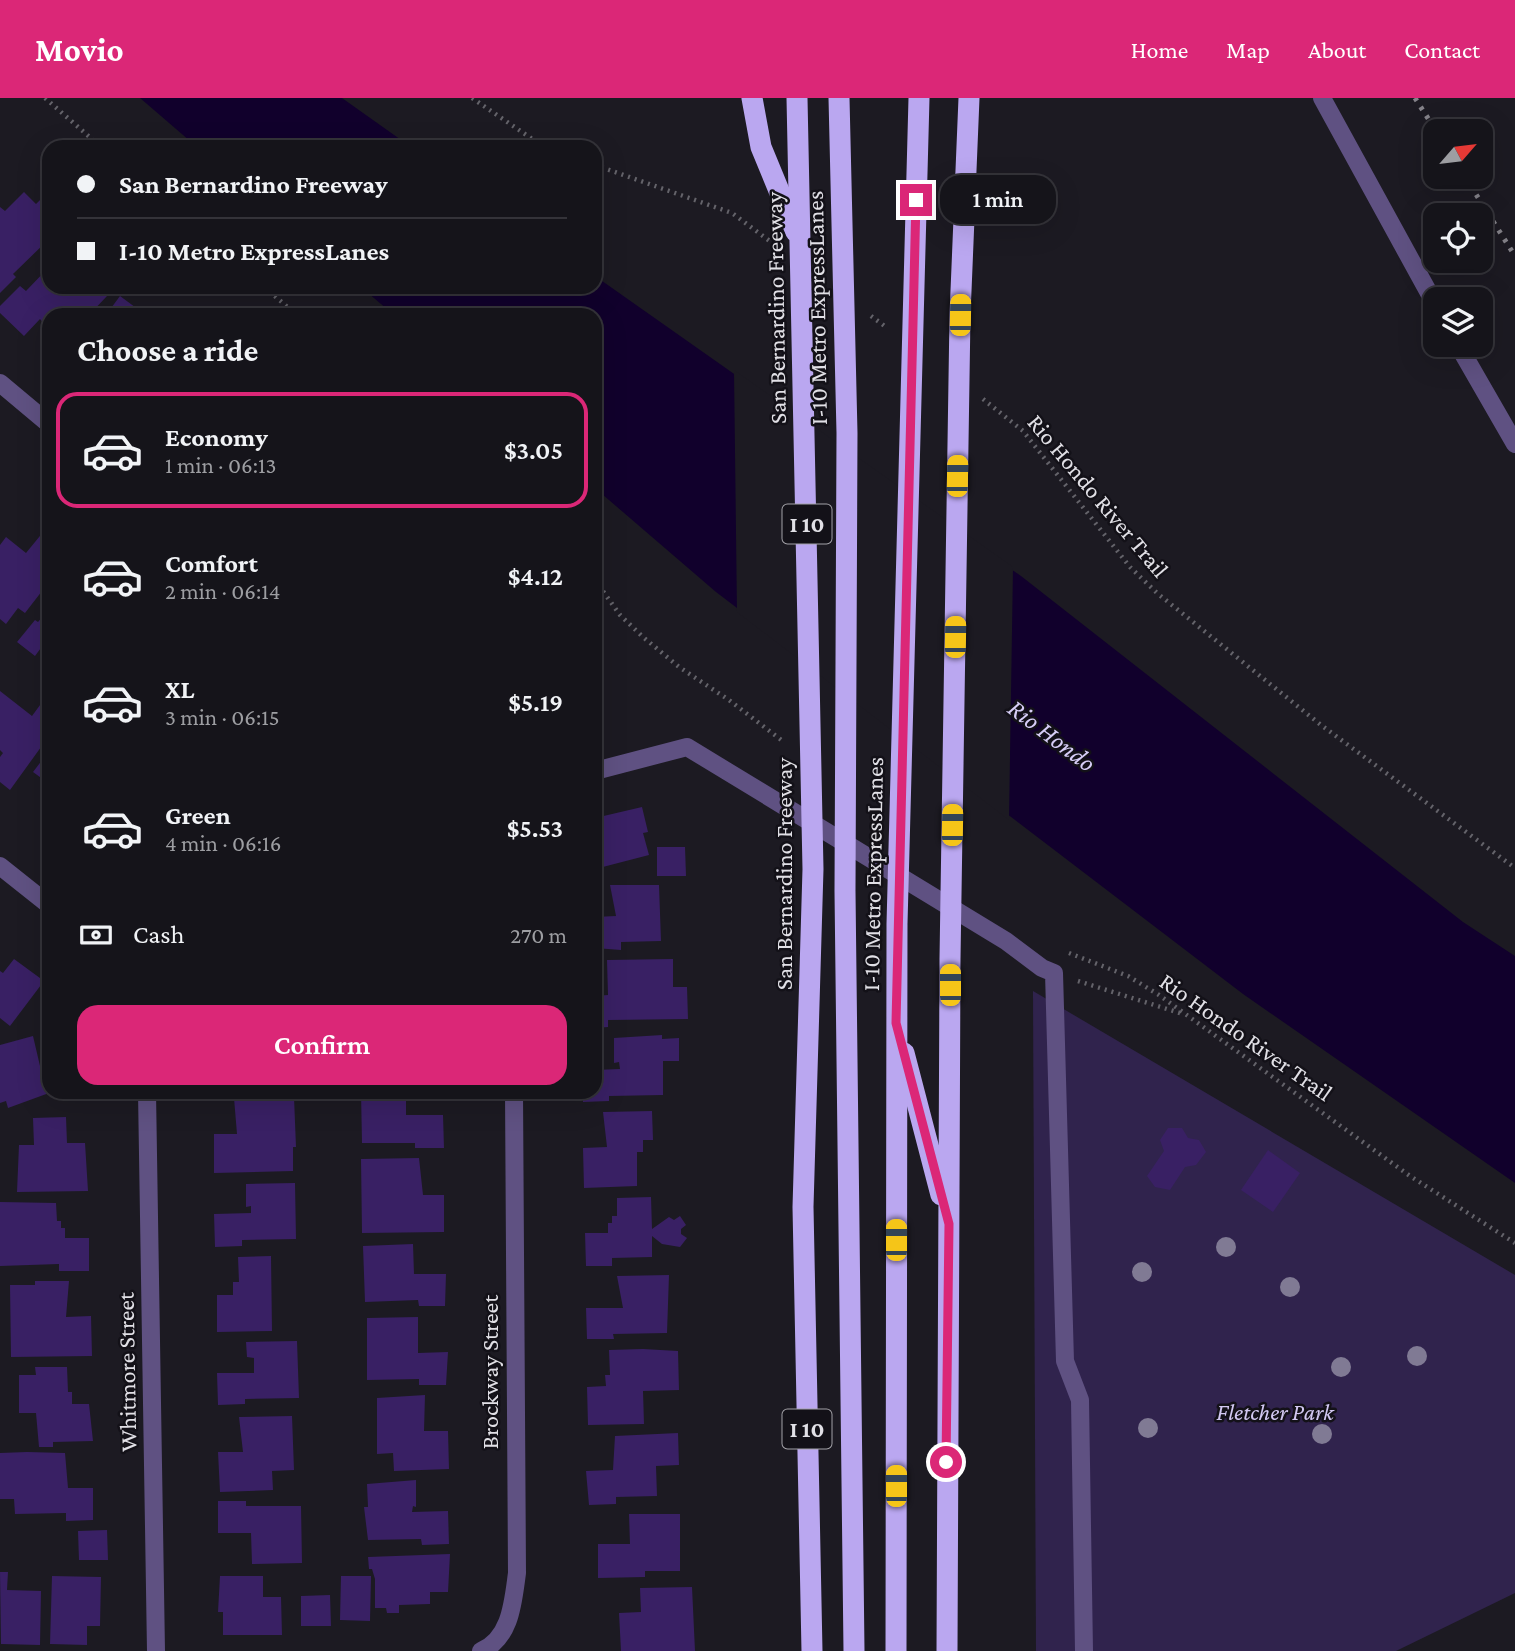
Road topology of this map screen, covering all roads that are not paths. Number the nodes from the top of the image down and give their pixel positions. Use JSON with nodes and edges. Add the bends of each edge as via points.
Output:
{"nodes":[{"id":1,"x":752,"y":98,"type":"edge"},
{"id":2,"x":797,"y":98,"type":"edge"},
{"id":3,"x":839,"y":98,"type":"edge"},
{"id":4,"x":919,"y":98,"type":"edge"},
{"id":5,"x":968,"y":98,"type":"edge"},
{"id":6,"x":1322,"y":98,"type":"edge"},
{"id":7,"x":802,"y":245,"type":"junction"},
{"id":8,"x":1426,"y":287,"type":"edge"},
{"id":9,"x":1465,"y":357,"type":"edge"},
{"id":10,"x":0,"y":383,"type":"edge"},
{"id":11,"x":42,"y":418,"type":"edge"},
{"id":12,"x":1515,"y":444,"type":"edge"},
{"id":13,"x":602,"y":769,"type":"edge"},
{"id":14,"x":0,"y":866,"type":"edge"},
{"id":15,"x":42,"y":899,"type":"edge"},
{"id":16,"x":896,"y":1023,"type":"junction"},
{"id":17,"x":147,"y":1099,"type":"edge"},
{"id":18,"x":514,"y":1099,"type":"edge"},
{"id":19,"x":949,"y":1224,"type":"junction"},
{"id":20,"x":487,"y":1648,"type":"edge"},
{"id":21,"x":156,"y":1651,"type":"edge"},
{"id":22,"x":812,"y":1651,"type":"edge"},
{"id":23,"x":854,"y":1651,"type":"edge"},
{"id":24,"x":896,"y":1651,"type":"edge"},
{"id":25,"x":947,"y":1651,"type":"edge"},
{"id":26,"x":1084,"y":1651,"type":"edge"}],
"edges":[{"from":1,"to":7,"type":"highway","via":[[761,147]]},
{"from":2,"to":7,"type":"highway","name":"San Bernardino Freeway","number":"I 10"},
{"from":3,"to":23,"type":"highway","name":"I-10 Metro ExpressLanes","via":[[846,433],[845,891]]},
{"from":4,"to":16,"type":"highway","name":"I-10 Metro ExpressLanes"},
{"from":5,"to":19,"type":"highway","via":[[960,315]]},
{"from":6,"to":8,"type":"street"},
{"from":7,"to":22,"type":"highway","name":"San Bernardino Freeway","number":"I 10","via":[[813,869],[803,1207]]},
{"from":9,"to":12,"type":"street"},
{"from":10,"to":11,"type":"street"},
{"from":13,"to":26,"type":"street","via":[[687,747],[1054,973],[1065,1361],[1080,1400]]},
{"from":14,"to":15,"type":"street"},
{"from":16,"to":19,"type":"highway"},
{"from":16,"to":24,"type":"highway","name":"I-10 Metro ExpressLanes"},
{"from":17,"to":21,"type":"street","name":"Whitmore Street"},
{"from":18,"to":20,"type":"street","name":"Brockway Street","via":[[517,1573],[510,1618]]},
{"from":19,"to":25,"type":"highway"}]}
